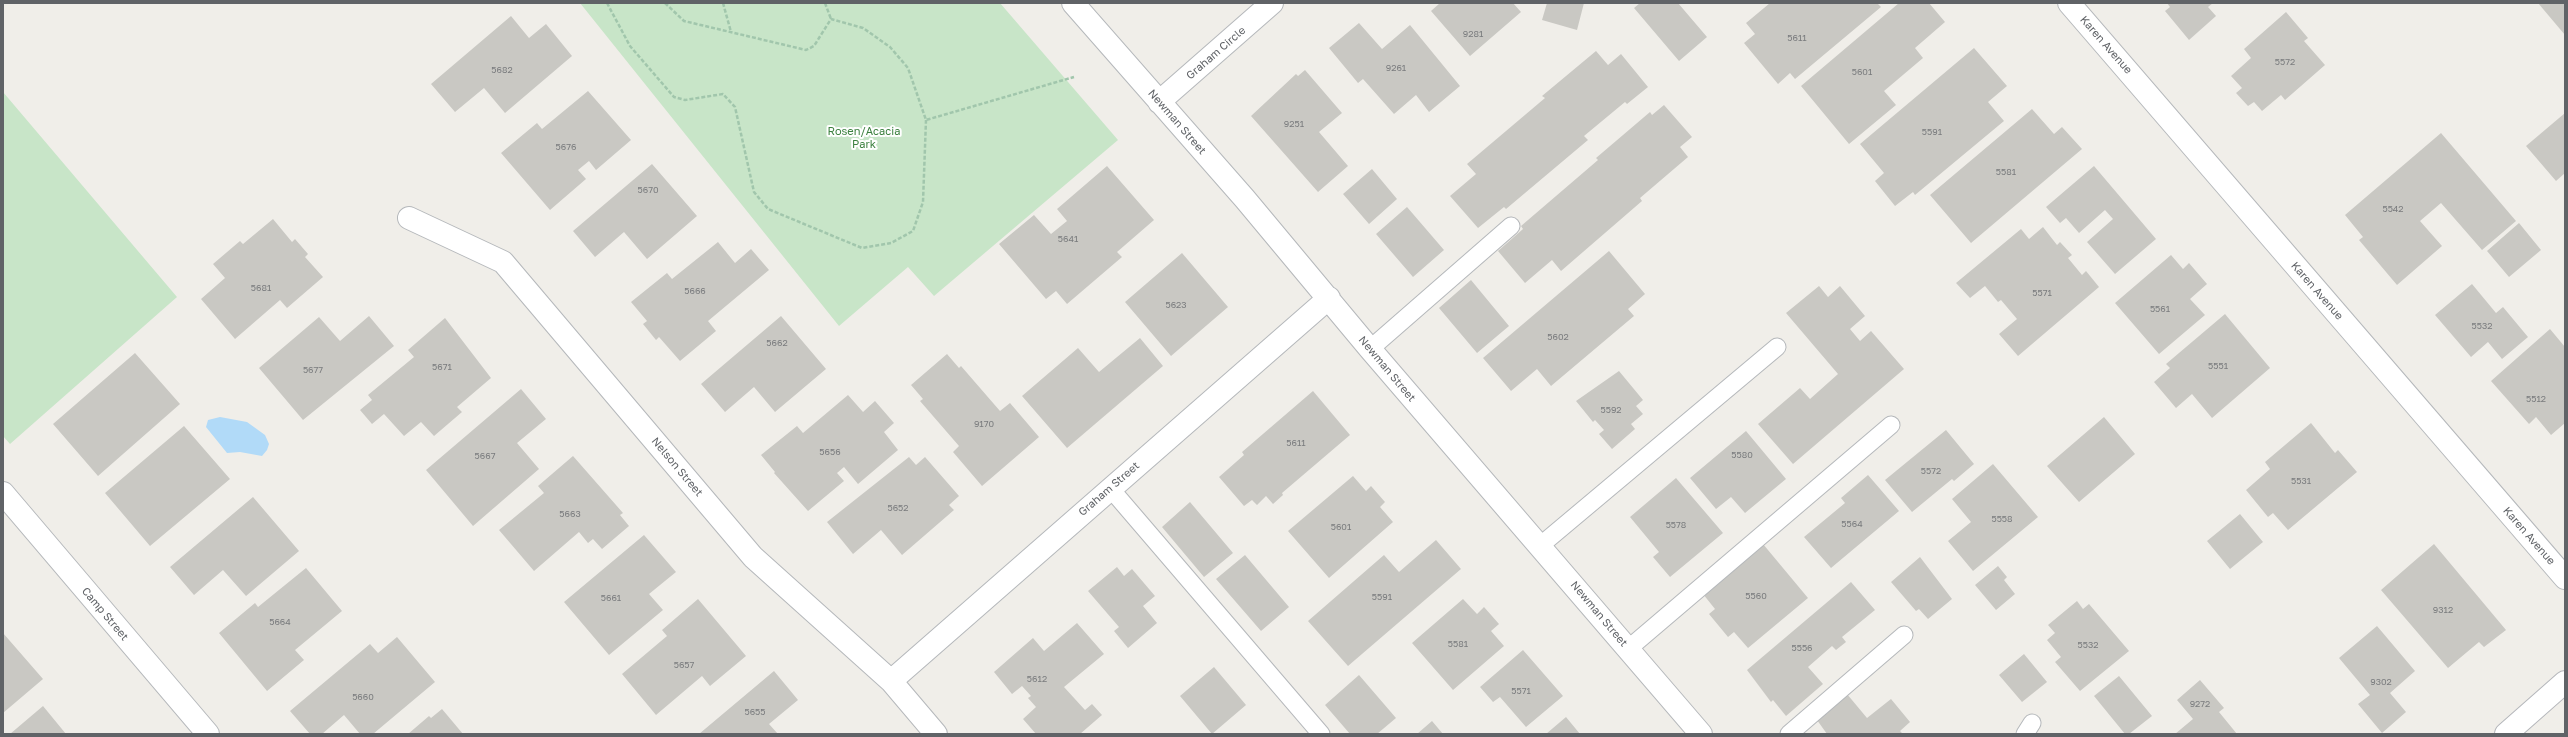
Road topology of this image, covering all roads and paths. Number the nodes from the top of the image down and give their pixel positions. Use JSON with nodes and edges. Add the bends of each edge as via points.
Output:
{"nodes":[{"id":1,"x":607,"y":3,"type":"edge"},
{"id":2,"x":665,"y":3,"type":"edge"},
{"id":3,"x":723,"y":3,"type":"edge"},
{"id":4,"x":825,"y":3,"type":"edge"},
{"id":5,"x":1074,"y":3,"type":"edge"},
{"id":6,"x":1272,"y":3,"type":"edge"},
{"id":7,"x":2069,"y":3,"type":"edge"},
{"id":8,"x":830,"y":19,"type":"junction"},
{"id":9,"x":731,"y":32,"type":"junction"},
{"id":10,"x":1074,"y":77,"type":"dead end"},
{"id":11,"x":1159,"y":102,"type":"junction"},
{"id":12,"x":926,"y":120,"type":"junction"},
{"id":13,"x":409,"y":218,"type":"dead end"},
{"id":14,"x":1511,"y":226,"type":"dead end"},
{"id":15,"x":1329,"y":298,"type":"junction"},
{"id":16,"x":1777,"y":347,"type":"dead end"},
{"id":17,"x":1370,"y":349,"type":"junction"},
{"id":18,"x":1891,"y":425,"type":"dead end"},
{"id":19,"x":1110,"y":488,"type":"junction"},
{"id":20,"x":3,"y":493,"type":"edge"},
{"id":21,"x":1541,"y":545,"type":"junction"},
{"id":22,"x":2565,"y":578,"type":"edge"},
{"id":23,"x":1904,"y":635,"type":"dead end"},
{"id":24,"x":1628,"y":649,"type":"junction"},
{"id":25,"x":891,"y":682,"type":"junction"},
{"id":26,"x":2565,"y":682,"type":"edge"},
{"id":27,"x":208,"y":734,"type":"edge"},
{"id":28,"x":936,"y":734,"type":"edge"},
{"id":29,"x":1321,"y":734,"type":"edge"},
{"id":30,"x":1701,"y":734,"type":"edge"},
{"id":31,"x":1789,"y":734,"type":"edge"},
{"id":32,"x":2506,"y":734,"type":"edge"}],
"edges":[{"from":1,"to":12,"type":"path","via":[[630,46],[674,97],[685,100],[723,94],[735,107],[754,192],[768,209],[862,248],[891,243],[913,231],[922,202]]},
{"from":2,"to":9,"type":"path","via":[[684,21]]},
{"from":3,"to":9,"type":"path"},
{"from":4,"to":8,"type":"path"},
{"from":5,"to":11,"type":"street","name":"Newman Street"},
{"from":6,"to":11,"type":"street","name":"Graham Circle"},
{"from":7,"to":22,"type":"street","name":"Karen Avenue"},
{"from":8,"to":9,"type":"path","via":[[814,46],[806,50]]},
{"from":8,"to":12,"type":"path","via":[[863,28],[890,47],[908,68]]},
{"from":10,"to":12,"type":"path"},
{"from":11,"to":15,"type":"street","name":"Newman Street"},
{"from":13,"to":25,"type":"street","name":"Nelson Street","via":[[504,262],[753,558]]},
{"from":14,"to":17,"type":"lane"},
{"from":15,"to":17,"type":"street","name":"Newman Street"},
{"from":15,"to":19,"type":"street","name":"Graham Street"},
{"from":16,"to":21,"type":"lane"},
{"from":17,"to":21,"type":"street","name":"Newman Street"},
{"from":18,"to":24,"type":"lane"},
{"from":19,"to":25,"type":"street","name":"Graham Street"},
{"from":19,"to":29,"type":"lane"},
{"from":20,"to":27,"type":"street","name":"Camp Street"},
{"from":21,"to":24,"type":"street","name":"Newman Street"},
{"from":23,"to":31,"type":"lane"},
{"from":24,"to":30,"type":"street","name":"Newman Street"},
{"from":25,"to":28,"type":"street","name":"Nelson Street"},
{"from":26,"to":32,"type":"street"}]}
